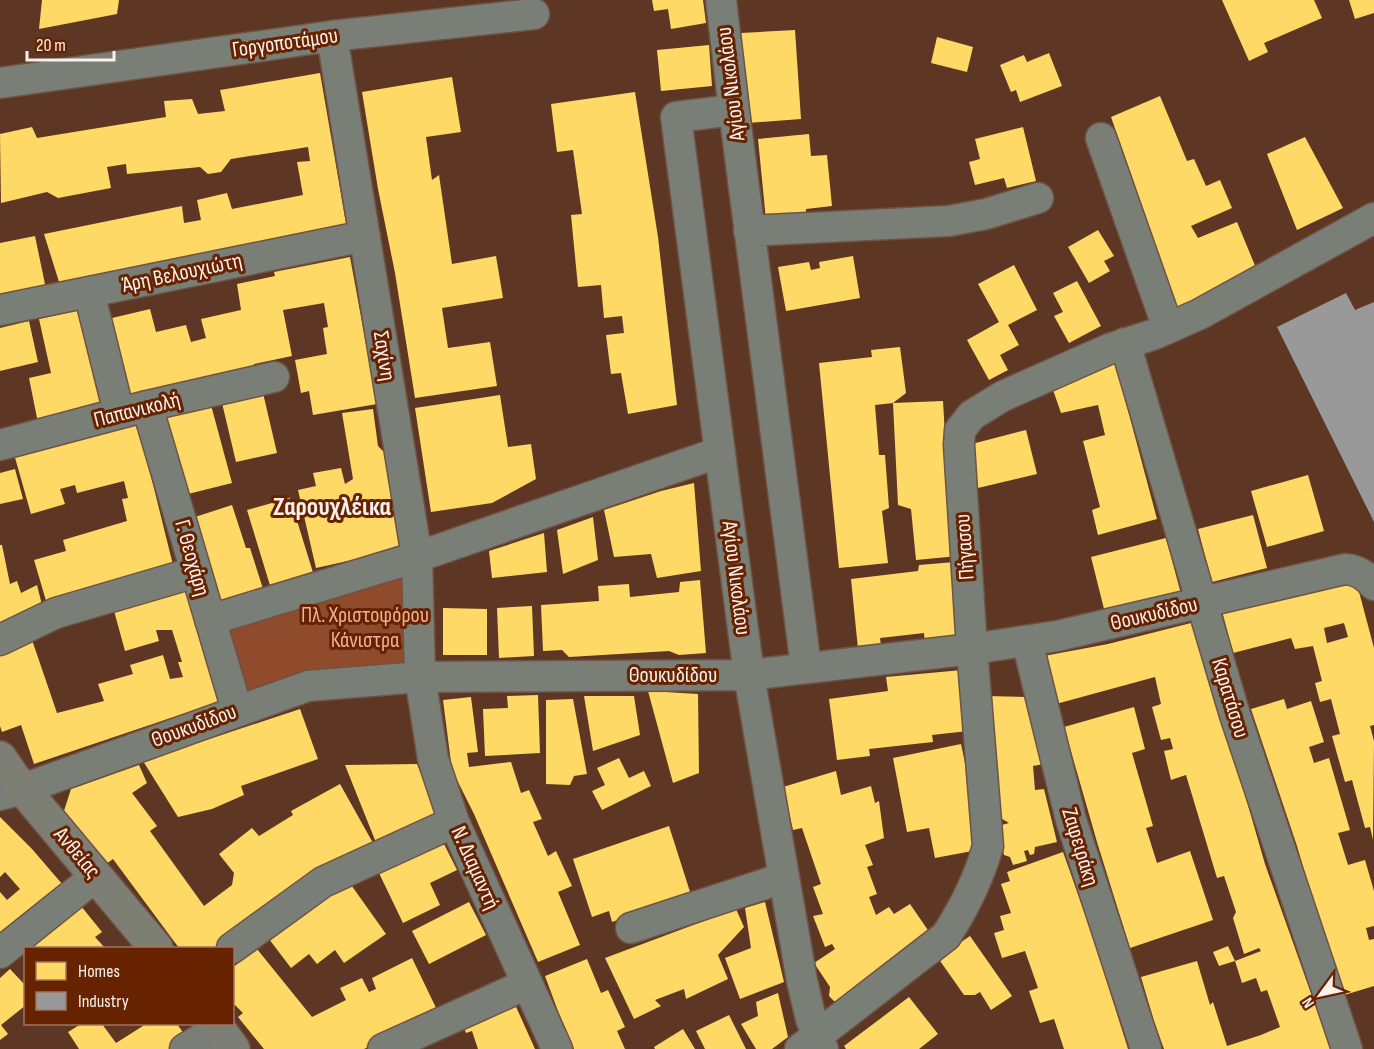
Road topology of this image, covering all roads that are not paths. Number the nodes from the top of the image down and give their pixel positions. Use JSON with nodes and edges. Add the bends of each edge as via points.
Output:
{"nodes":[{"id":1,"x":721,"y":0,"type":"edge"},
{"id":2,"x":534,"y":14,"type":"dead end"},
{"id":3,"x":332,"y":36,"type":"junction"},
{"id":4,"x":0,"y":83,"type":"edge"},
{"id":5,"x":734,"y":110,"type":"junction"},
{"id":6,"x":1101,"y":138,"type":"dead end"},
{"id":7,"x":1038,"y":198,"type":"dead end"},
{"id":8,"x":1374,"y":218,"type":"edge"},
{"id":9,"x":749,"y":231,"type":"junction"},
{"id":10,"x":365,"y":236,"type":"junction"},
{"id":11,"x":90,"y":292,"type":"junction"},
{"id":12,"x":0,"y":310,"type":"edge"},
{"id":13,"x":1168,"y":328,"type":"junction"},
{"id":14,"x":1125,"y":343,"type":"junction"},
{"id":15,"x":274,"y":377,"type":"dead end"},
{"id":16,"x":147,"y":406,"type":"junction"},
{"id":17,"x":119,"y":413,"type":"junction"},
{"id":18,"x":0,"y":445,"type":"edge"},
{"id":19,"x":720,"y":452,"type":"junction"},
{"id":20,"x":417,"y":557,"type":"junction"},
{"id":21,"x":196,"y":572,"type":"junction"},
{"id":22,"x":1364,"y":578,"type":"edge"},
{"id":23,"x":1201,"y":603,"type":"junction"},
{"id":24,"x":210,"y":620,"type":"junction"},
{"id":25,"x":0,"y":640,"type":"edge"},
{"id":26,"x":1027,"y":641,"type":"junction"},
{"id":27,"x":972,"y":649,"type":"junction"},
{"id":28,"x":806,"y":667,"type":"junction"},
{"id":29,"x":749,"y":675,"type":"junction"},
{"id":30,"x":420,"y":677,"type":"junction"},
{"id":31,"x":237,"y":710,"type":"junction"},
{"id":32,"x":0,"y":758,"type":"edge"},
{"id":33,"x":12,"y":792,"type":"edge"},
{"id":34,"x":454,"y":822,"type":"junction"},
{"id":35,"x":96,"y":876,"type":"junction"},
{"id":36,"x":783,"y":878,"type":"junction"},
{"id":37,"x":632,"y":928,"type":"dead end"},
{"id":38,"x":155,"y":947,"type":"edge"},
{"id":39,"x":233,"y":947,"type":"edge"},
{"id":40,"x":0,"y":953,"type":"edge"},
{"id":41,"x":526,"y":984,"type":"junction"},
{"id":42,"x":222,"y":1034,"type":"edge"},
{"id":43,"x":813,"y":1044,"type":"edge"},
{"id":44,"x":185,"y":1049,"type":"edge"},
{"id":45,"x":383,"y":1049,"type":"edge"},
{"id":46,"x":557,"y":1049,"type":"edge"},
{"id":47,"x":1146,"y":1049,"type":"edge"},
{"id":48,"x":1347,"y":1049,"type":"edge"}],
"edges":[{"from":1,"to":5,"type":"street","name":"Αγίου Νικολάου"},
{"from":2,"to":3,"type":"street","name":"Γοργοποτάμου"},
{"from":3,"to":4,"type":"street","name":"Γοργοποτάμου"},
{"from":3,"to":10,"type":"street","name":"Σαχίνη"},
{"from":5,"to":9,"type":"street","name":"Αγίου Νικολάου"},
{"from":5,"to":19,"type":"street","name":"Αγίου Νικολάου","via":[[676,117]]},
{"from":6,"to":13,"type":"street"},
{"from":7,"to":9,"type":"street","via":[[949,221]]},
{"from":8,"to":13,"type":"street","name":"Πήγασου"},
{"from":9,"to":28,"type":"street","name":"Αγίου Νικολάου"},
{"from":10,"to":11,"type":"street","name":"Άρη Βελουχιώτη"},
{"from":10,"to":20,"type":"street","name":"Σαχίνη"},
{"from":11,"to":12,"type":"street","name":"Άρη Βελουχιώτη"},
{"from":11,"to":17,"type":"street"},
{"from":13,"to":14,"type":"street","name":"Πήγασου"},
{"from":14,"to":23,"type":"street","name":"Καρατάσου"},
{"from":14,"to":27,"type":"street","name":"Πήγασου","via":[[1003,396],[972,415],[960,430]]},
{"from":15,"to":16,"type":"street","name":"Παπανικολή"},
{"from":16,"to":17,"type":"street","name":"Παπανικολή"},
{"from":16,"to":21,"type":"street","name":"Γ. Θεοχάρη"},
{"from":17,"to":18,"type":"street","name":"Παπανικολή"},
{"from":19,"to":20,"type":"street"},
{"from":19,"to":29,"type":"street","name":"Αγίου Νικολάου"},
{"from":20,"to":24,"type":"street"},
{"from":20,"to":30,"type":"street","name":"Σαχίνη"},
{"from":21,"to":24,"type":"street","name":"Γ. Θεοχάρη"},
{"from":21,"to":25,"type":"street","via":[[56,613]]},
{"from":22,"to":23,"type":"street","name":"Θουκυδίδου","via":[[1335,571]]},
{"from":23,"to":26,"type":"street","name":"Θουκυδίδου"},
{"from":23,"to":48,"type":"street","name":"Καρατάσου","via":[[1268,818]]},
{"from":24,"to":31,"type":"street","name":"Γ. Θεοχάρη"},
{"from":26,"to":27,"type":"street","name":"Θουκυδίδου"},
{"from":26,"to":47,"type":"street","name":"Ζαφειράκη","via":[[1071,820]]},
{"from":27,"to":28,"type":"street","name":"Θουκυδίδου"},
{"from":27,"to":43,"type":"street","name":"Πήγασου","via":[[988,846],[983,866],[946,936]]},
{"from":28,"to":29,"type":"street","name":"Θουκυδίδου"},
{"from":29,"to":30,"type":"street","name":"Θουκυδίδου"},
{"from":29,"to":36,"type":"street","name":"Αγίου Νικολάου"},
{"from":30,"to":31,"type":"street","name":"Θουκυδίδου","via":[[308,686]]},
{"from":30,"to":34,"type":"street","name":"Ν. Διαμαντή","via":[[433,759]]},
{"from":31,"to":33,"type":"street","name":"Θουκυδίδου"},
{"from":32,"to":33,"type":"main road","name":"Ανθείας"},
{"from":33,"to":35,"type":"main road","name":"Ανθείας"},
{"from":34,"to":39,"type":"street","via":[[323,882]]},
{"from":34,"to":41,"type":"street","name":"Ν. Διαμαντή"},
{"from":35,"to":38,"type":"main road","name":"Ανθείας"},
{"from":35,"to":40,"type":"street"},
{"from":36,"to":37,"type":"street"},
{"from":36,"to":43,"type":"street","name":"Αγίου Νικολάου"},
{"from":41,"to":45,"type":"street"},
{"from":41,"to":46,"type":"street","name":"Ν. Διαμαντή"},
{"from":42,"to":44,"type":"street"}]}
